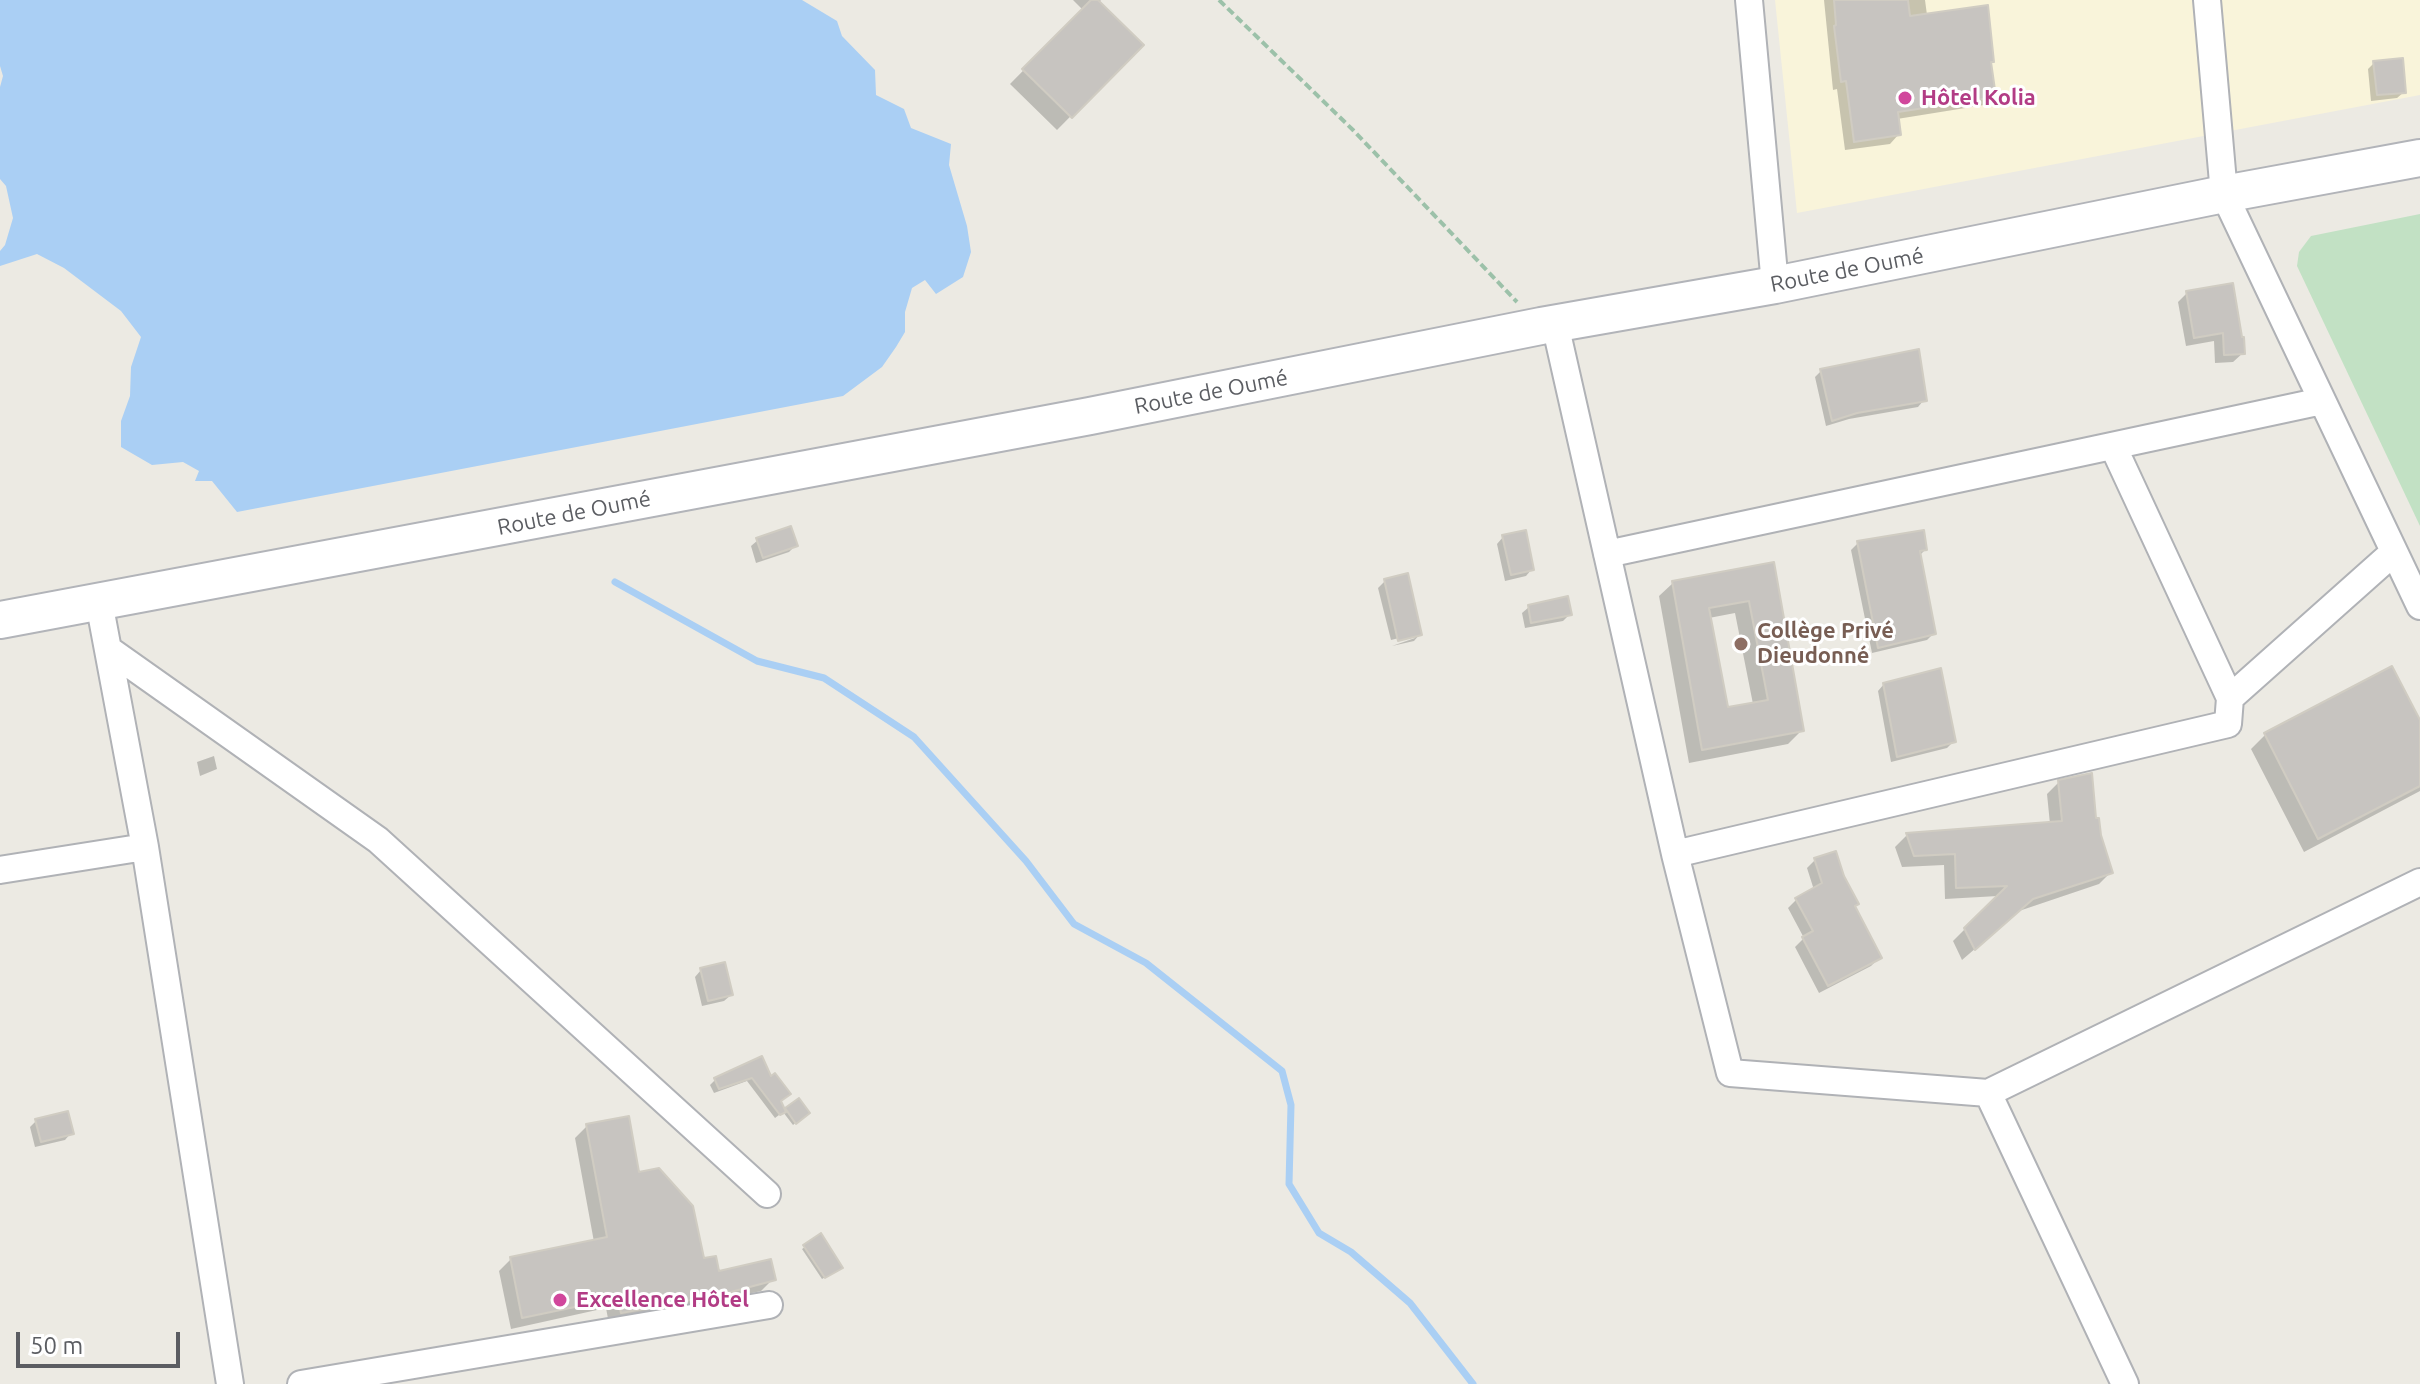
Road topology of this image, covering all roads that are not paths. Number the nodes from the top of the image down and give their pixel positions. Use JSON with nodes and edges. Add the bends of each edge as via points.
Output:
{"nodes":[{"id":1,"x":1749,"y":0,"type":"edge"},
{"id":2,"x":2207,"y":0,"type":"edge"},
{"id":3,"x":2420,"y":158,"type":"edge"},
{"id":4,"x":2224,"y":194,"type":"junction"},
{"id":5,"x":1775,"y":285,"type":"junction"},
{"id":6,"x":1548,"y":325,"type":"junction"},
{"id":7,"x":2322,"y":401,"type":"junction"},
{"id":8,"x":2113,"y":446,"type":"junction"},
{"id":9,"x":2394,"y":552,"type":"junction"},
{"id":10,"x":1607,"y":554,"type":"junction"},
{"id":11,"x":99,"y":602,"type":"junction"},
{"id":12,"x":2420,"y":606,"type":"edge"},
{"id":13,"x":5,"y":616,"type":"edge"},
{"id":14,"x":108,"y":649,"type":"junction"},
{"id":15,"x":2230,"y":698,"type":"junction"},
{"id":16,"x":145,"y":847,"type":"junction"},
{"id":17,"x":1675,"y":854,"type":"junction"},
{"id":18,"x":0,"y":870,"type":"edge"},
{"id":19,"x":2420,"y":882,"type":"edge"},
{"id":20,"x":1988,"y":1093,"type":"junction"},
{"id":21,"x":767,"y":1194,"type":"dead end"},
{"id":22,"x":769,"y":1305,"type":"dead end"},
{"id":23,"x":230,"y":1384,"type":"edge"},
{"id":24,"x":301,"y":1384,"type":"edge"},
{"id":25,"x":2125,"y":1384,"type":"edge"}],
"edges":[{"from":1,"to":5,"type":"street"},
{"from":2,"to":4,"type":"street"},
{"from":3,"to":4,"type":"main road","name":"Route de Oumé"},
{"from":4,"to":5,"type":"main road","name":"Route de Oumé"},
{"from":4,"to":7,"type":"street"},
{"from":5,"to":6,"type":"main road","name":"Route de Oumé"},
{"from":6,"to":10,"type":"street"},
{"from":6,"to":11,"type":"main road","name":"Route de Oumé"},
{"from":7,"to":8,"type":"street"},
{"from":7,"to":9,"type":"street"},
{"from":8,"to":10,"type":"street"},
{"from":8,"to":15,"type":"street"},
{"from":9,"to":12,"type":"street"},
{"from":9,"to":15,"type":"street"},
{"from":10,"to":17,"type":"street"},
{"from":11,"to":13,"type":"main road","name":"Route de Oumé"},
{"from":11,"to":14,"type":"street"},
{"from":14,"to":16,"type":"street"},
{"from":14,"to":21,"type":"street","via":[[378,840]]},
{"from":15,"to":17,"type":"street","via":[[2228,724]]},
{"from":16,"to":18,"type":"street"},
{"from":16,"to":23,"type":"street"},
{"from":17,"to":20,"type":"street","via":[[1730,1073]]},
{"from":19,"to":20,"type":"street"},
{"from":20,"to":25,"type":"street"},
{"from":22,"to":24,"type":"street"}]}
